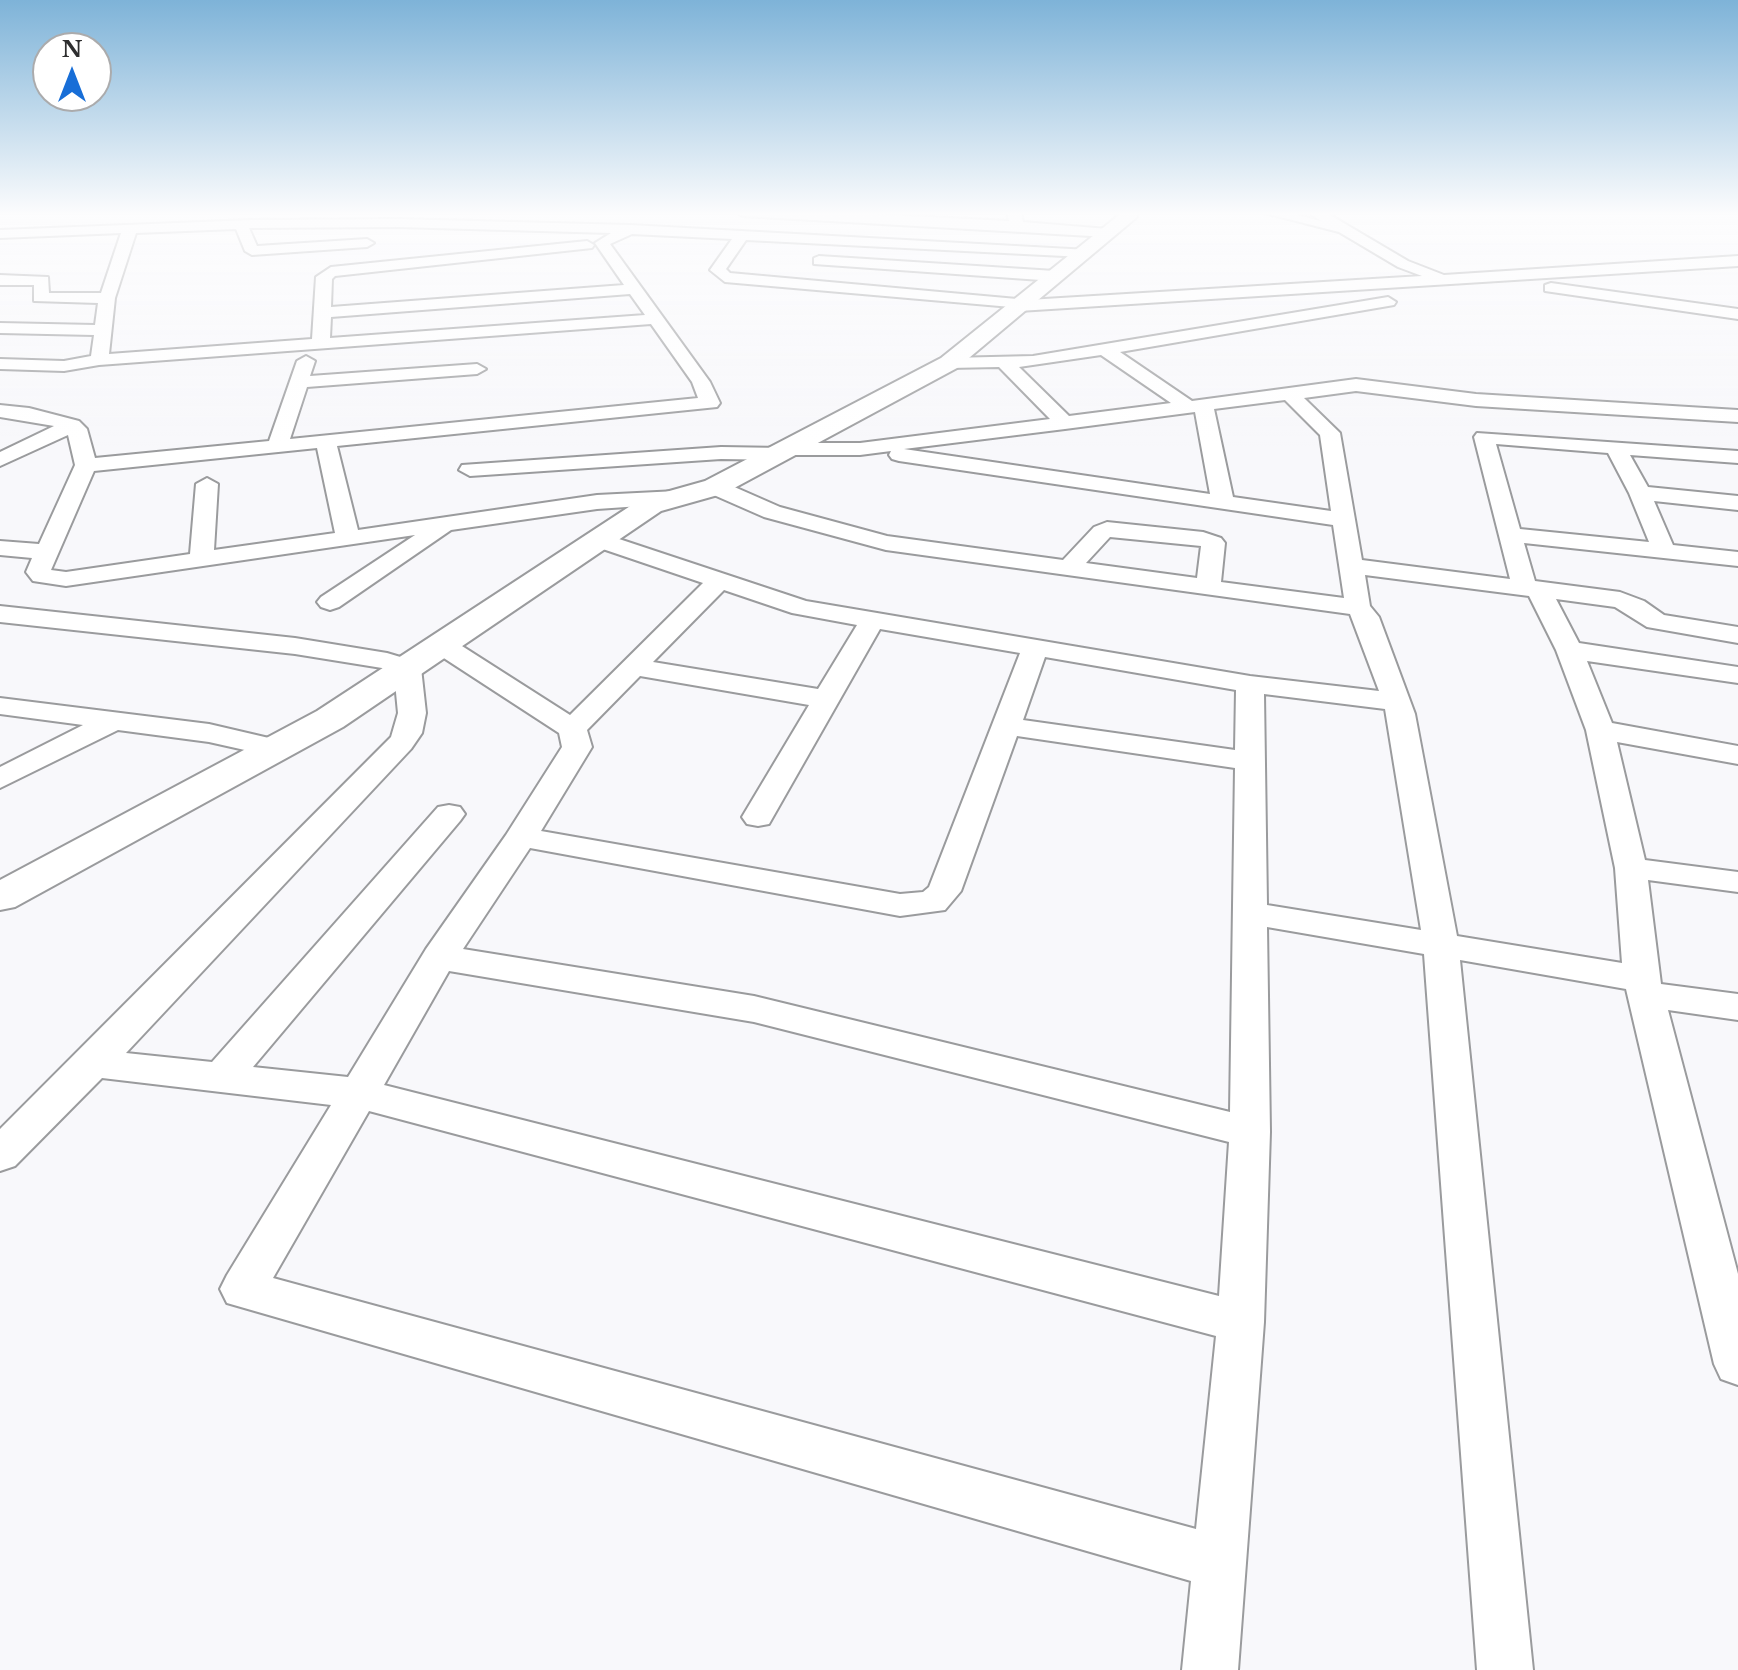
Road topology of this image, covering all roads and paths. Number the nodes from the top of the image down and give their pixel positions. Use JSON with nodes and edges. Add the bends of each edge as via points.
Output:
{"nodes":[{"id":1,"x":44,"y":290,"type":"edge"},
{"id":2,"x":107,"y":290,"type":"edge"},
{"id":3,"x":323,"y":290,"type":"edge"},
{"id":4,"x":399,"y":290,"type":"edge"},
{"id":5,"x":636,"y":290,"type":"edge"},
{"id":6,"x":860,"y":290,"type":"edge"},
{"id":7,"x":906,"y":290,"type":"edge"},
{"id":8,"x":1038,"y":290,"type":"edge"},
{"id":9,"x":1275,"y":290,"type":"edge"},
{"id":10,"x":1462,"y":290,"type":"edge"},
{"id":11,"x":1566,"y":290,"type":"edge"},
{"id":12,"x":902,"y":294,"type":"junction"},
{"id":13,"x":107,"y":298,"type":"junction"},
{"id":14,"x":1021,"y":304,"type":"junction"},
{"id":15,"x":322,"y":313,"type":"junction"},
{"id":16,"x":1738,"y":314,"type":"edge"},
{"id":17,"x":656,"y":319,"type":"junction"},
{"id":18,"x":0,"y":328,"type":"edge"},
{"id":19,"x":103,"y":330,"type":"junction"},
{"id":20,"x":317,"y":343,"type":"junction"},
{"id":21,"x":1105,"y":350,"type":"junction"},
{"id":22,"x":99,"y":360,"type":"junction"},
{"id":23,"x":1004,"y":362,"type":"junction"},
{"id":24,"x":949,"y":363,"type":"junction"},
{"id":25,"x":0,"y":364,"type":"edge"},
{"id":26,"x":477,"y":369,"type":"dead end"},
{"id":27,"x":299,"y":382,"type":"junction"},
{"id":28,"x":1589,"y":386,"type":"dead end"},
{"id":29,"x":1289,"y":394,"type":"junction"},
{"id":30,"x":1462,"y":399,"type":"junction"},
{"id":31,"x":1196,"y":406,"type":"junction"},
{"id":32,"x":1603,"y":408,"type":"junction"},
{"id":33,"x":0,"y":411,"type":"edge"},
{"id":34,"x":1738,"y":416,"type":"edge"},
{"id":35,"x":1065,"y":423,"type":"junction"},
{"id":36,"x":72,"y":425,"type":"junction"},
{"id":37,"x":464,"y":428,"type":"junction"},
{"id":38,"x":1484,"y":437,"type":"junction"},
{"id":39,"x":326,"y":442,"type":"junction"},
{"id":40,"x":277,"y":447,"type":"junction"},
{"id":41,"x":1620,"y":448,"type":"junction"},
{"id":42,"x":860,"y":449,"type":"junction"},
{"id":43,"x":788,"y":451,"type":"junction"},
{"id":44,"x":1738,"y":457,"type":"edge"},
{"id":45,"x":0,"y":460,"type":"edge"},
{"id":46,"x":86,"y":465,"type":"junction"},
{"id":47,"x":470,"y":470,"type":"junction"},
{"id":48,"x":207,"y":484,"type":"dead end"},
{"id":49,"x":715,"y":487,"type":"junction"},
{"id":50,"x":1640,"y":493,"type":"junction"},
{"id":51,"x":677,"y":498,"type":"junction"},
{"id":52,"x":1223,"y":502,"type":"junction"},
{"id":53,"x":1738,"y":503,"type":"edge"},
{"id":54,"x":476,"y":519,"type":"junction"},
{"id":55,"x":1344,"y":520,"type":"junction"},
{"id":56,"x":449,"y":523,"type":"junction"},
{"id":57,"x":1511,"y":535,"type":"junction"},
{"id":58,"x":348,"y":538,"type":"junction"},
{"id":59,"x":599,"y":540,"type":"junction"},
{"id":60,"x":0,"y":548,"type":"edge"},
{"id":61,"x":1664,"y":551,"type":"junction"},
{"id":62,"x":47,"y":552,"type":"junction"},
{"id":63,"x":202,"y":559,"type":"junction"},
{"id":64,"x":1738,"y":559,"type":"edge"},
{"id":65,"x":1352,"y":566,"type":"junction"},
{"id":66,"x":1069,"y":568,"type":"junction"},
{"id":67,"x":66,"y":579,"type":"junction"},
{"id":68,"x":719,"y":581,"type":"junction"},
{"id":69,"x":1531,"y":587,"type":"junction"},
{"id":70,"x":1208,"y":588,"type":"junction"},
{"id":71,"x":330,"y":602,"type":"dead end"},
{"id":72,"x":1358,"y":608,"type":"junction"},
{"id":73,"x":0,"y":614,"type":"edge"},
{"id":74,"x":39,"y":618,"type":"junction"},
{"id":75,"x":873,"y":619,"type":"junction"},
{"id":76,"x":1738,"y":635,"type":"edge"},
{"id":77,"x":442,"y":645,"type":"junction"},
{"id":78,"x":1036,"y":646,"type":"junction"},
{"id":79,"x":1569,"y":650,"type":"junction"},
{"id":80,"x":633,"y":667,"type":"junction"},
{"id":81,"x":407,"y":668,"type":"junction"},
{"id":82,"x":1738,"y":675,"type":"edge"},
{"id":83,"x":1250,"y":684,"type":"junction"},
{"id":84,"x":826,"y":699,"type":"junction"},
{"id":85,"x":1397,"y":702,"type":"junction"},
{"id":86,"x":0,"y":706,"type":"edge"},
{"id":87,"x":113,"y":721,"type":"junction"},
{"id":88,"x":1006,"y":726,"type":"junction"},
{"id":89,"x":572,"y":729,"type":"junction"},
{"id":90,"x":1600,"y":730,"type":"junction"},
{"id":91,"x":276,"y":748,"type":"junction"},
{"id":92,"x":1738,"y":755,"type":"edge"},
{"id":93,"x":1250,"y":761,"type":"junction"},
{"id":94,"x":0,"y":779,"type":"edge"},
{"id":95,"x":449,"y":814,"type":"dead end"},
{"id":96,"x":758,"y":817,"type":"dead end"},
{"id":97,"x":521,"y":837,"type":"junction"},
{"id":98,"x":1631,"y":868,"type":"junction"},
{"id":99,"x":1738,"y":882,"type":"edge"},
{"id":100,"x":0,"y":897,"type":"edge"},
{"id":101,"x":1250,"y":913,"type":"junction"},
{"id":102,"x":1441,"y":943,"type":"junction"},
{"id":103,"x":439,"y":957,"type":"junction"},
{"id":104,"x":1643,"y":986,"type":"junction"},
{"id":105,"x":1738,"y":1007,"type":"edge"},
{"id":106,"x":93,"y":1063,"type":"junction"},
{"id":107,"x":221,"y":1078,"type":"junction"},
{"id":108,"x":357,"y":1093,"type":"junction"},
{"id":109,"x":1250,"y":1132,"type":"junction"},
{"id":110,"x":0,"y":1155,"type":"edge"},
{"id":111,"x":1241,"y":1322,"type":"junction"},
{"id":112,"x":1738,"y":1364,"type":"edge"},
{"id":113,"x":1218,"y":1562,"type":"junction"},
{"id":114,"x":1210,"y":1670,"type":"edge"},
{"id":115,"x":1505,"y":1670,"type":"edge"}],
"edges":[{"from":1,"to":13,"type":"street","via":[[40,298]]},
{"from":2,"to":13,"type":"street"},
{"from":3,"to":15,"type":"street"},
{"from":4,"to":15,"type":"street"},
{"from":5,"to":17,"type":"street"},
{"from":6,"to":12,"type":"street"},
{"from":7,"to":12,"type":"street"},
{"from":8,"to":14,"type":"street"},
{"from":9,"to":14,"type":"street"},
{"from":10,"to":21,"type":"street"},
{"from":11,"to":16,"type":"street"},
{"from":12,"to":14,"type":"street"},
{"from":13,"to":19,"type":"street"},
{"from":14,"to":24,"type":"street"},
{"from":15,"to":20,"type":"street"},
{"from":17,"to":20,"type":"street"},
{"from":17,"to":37,"type":"street","via":[[710,403]]},
{"from":18,"to":19,"type":"street"},
{"from":19,"to":22,"type":"street"},
{"from":20,"to":22,"type":"street"},
{"from":20,"to":27,"type":"street"},
{"from":21,"to":23,"type":"street"},
{"from":21,"to":31,"type":"street"},
{"from":22,"to":25,"type":"street","via":[[64,366]]},
{"from":23,"to":24,"type":"street"},
{"from":23,"to":35,"type":"street"},
{"from":24,"to":43,"type":"street"},
{"from":26,"to":27,"type":"street"},
{"from":27,"to":40,"type":"street"},
{"from":28,"to":32,"type":"street"},
{"from":29,"to":30,"type":"street","via":[[1345,385]]},
{"from":29,"to":31,"type":"street"},
{"from":29,"to":55,"type":"street","via":[[1330,433]]},
{"from":30,"to":32,"type":"street"},
{"from":30,"to":38,"type":"street"},
{"from":31,"to":35,"type":"street"},
{"from":31,"to":52,"type":"street"},
{"from":32,"to":34,"type":"street"},
{"from":32,"to":41,"type":"street"},
{"from":33,"to":36,"type":"street"},
{"from":35,"to":42,"type":"street"},
{"from":36,"to":45,"type":"street"},
{"from":36,"to":46,"type":"street"},
{"from":37,"to":39,"type":"street"},
{"from":37,"to":47,"type":"street"},
{"from":38,"to":41,"type":"street"},
{"from":38,"to":57,"type":"street"},
{"from":39,"to":40,"type":"street"},
{"from":39,"to":58,"type":"street"},
{"from":40,"to":46,"type":"street"},
{"from":41,"to":44,"type":"street"},
{"from":41,"to":50,"type":"street"},
{"from":42,"to":43,"type":"street"},
{"from":42,"to":52,"type":"street"},
{"from":43,"to":47,"type":"street"},
{"from":43,"to":49,"type":"street"},
{"from":46,"to":62,"type":"street"},
{"from":47,"to":54,"type":"street"},
{"from":48,"to":63,"type":"street"},
{"from":49,"to":51,"type":"street"},
{"from":49,"to":66,"type":"street","via":[[772,512],[886,543]]},
{"from":50,"to":53,"type":"street"},
{"from":50,"to":61,"type":"street"},
{"from":51,"to":54,"type":"street","via":[[597,502]]},
{"from":51,"to":59,"type":"street","via":[[651,505]]},
{"from":52,"to":55,"type":"street"},
{"from":54,"to":56,"type":"street"},
{"from":55,"to":65,"type":"street"},
{"from":56,"to":58,"type":"street"},
{"from":56,"to":71,"type":"street"},
{"from":57,"to":61,"type":"street"},
{"from":57,"to":69,"type":"street"},
{"from":58,"to":63,"type":"street"},
{"from":59,"to":68,"type":"street"},
{"from":59,"to":77,"type":"street"},
{"from":60,"to":62,"type":"street"},
{"from":61,"to":64,"type":"street"},
{"from":62,"to":67,"type":"street","via":[[38,572]]},
{"from":63,"to":67,"type":"street"},
{"from":65,"to":69,"type":"street"},
{"from":65,"to":72,"type":"street"},
{"from":66,"to":70,"type":"street"},
{"from":66,"to":70,"type":"street","via":[[1107,529],[1203,539],[1213,543]]},
{"from":67,"to":74,"type":"street"},
{"from":68,"to":75,"type":"street","via":[[801,608]]},
{"from":68,"to":80,"type":"street"},
{"from":69,"to":76,"type":"street","via":[[1620,600],[1656,622]]},
{"from":69,"to":79,"type":"street"},
{"from":70,"to":72,"type":"street"},
{"from":72,"to":85,"type":"street"},
{"from":73,"to":74,"type":"street"},
{"from":74,"to":81,"type":"street","via":[[295,646]]},
{"from":75,"to":78,"type":"street"},
{"from":75,"to":84,"type":"street"},
{"from":77,"to":81,"type":"street"},
{"from":77,"to":89,"type":"street"},
{"from":78,"to":83,"type":"street"},
{"from":78,"to":88,"type":"street"},
{"from":79,"to":82,"type":"street"},
{"from":79,"to":90,"type":"street"},
{"from":80,"to":84,"type":"street"},
{"from":80,"to":89,"type":"street"},
{"from":81,"to":91,"type":"street"},
{"from":81,"to":106,"type":"street","via":[[412,722],[401,743]]},
{"from":83,"to":85,"type":"street"},
{"from":83,"to":93,"type":"street"},
{"from":84,"to":96,"type":"street"},
{"from":85,"to":102,"type":"street"},
{"from":86,"to":87,"type":"street"},
{"from":87,"to":91,"type":"street"},
{"from":87,"to":94,"type":"street"},
{"from":88,"to":93,"type":"street"},
{"from":88,"to":97,"type":"street","via":[[944,891],[922,905]]},
{"from":89,"to":97,"type":"street","via":[[577,747]]},
{"from":90,"to":92,"type":"street"},
{"from":90,"to":98,"type":"street"},
{"from":91,"to":100,"type":"street"},
{"from":93,"to":101,"type":"street"},
{"from":95,"to":107,"type":"street"},
{"from":97,"to":103,"type":"street"},
{"from":98,"to":99,"type":"street"},
{"from":98,"to":104,"type":"street"},
{"from":101,"to":102,"type":"street"},
{"from":101,"to":109,"type":"street"},
{"from":102,"to":104,"type":"street"},
{"from":102,"to":115,"type":"street"},
{"from":103,"to":108,"type":"street"},
{"from":103,"to":109,"type":"street","via":[[754,1009]]},
{"from":104,"to":105,"type":"street"},
{"from":104,"to":112,"type":"street"},
{"from":106,"to":107,"type":"street"},
{"from":106,"to":110,"type":"street"},
{"from":107,"to":108,"type":"street"},
{"from":108,"to":111,"type":"street"},
{"from":108,"to":113,"type":"street","via":[[243,1289]]},
{"from":109,"to":111,"type":"street"},
{"from":111,"to":113,"type":"street"},
{"from":113,"to":114,"type":"street"}]}
